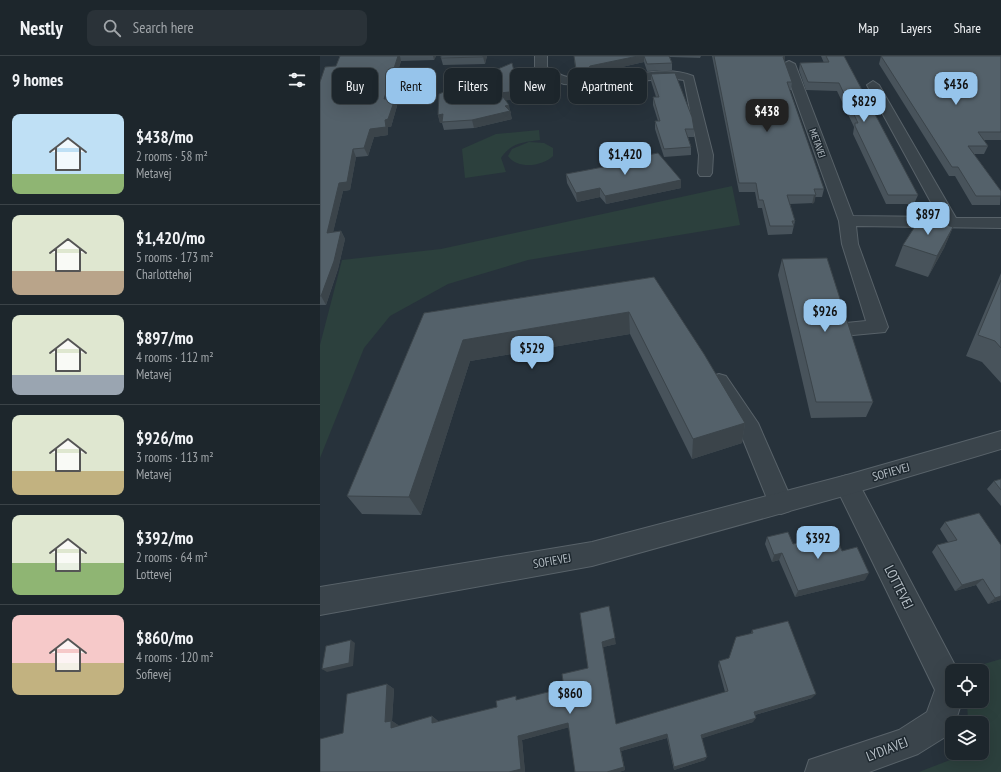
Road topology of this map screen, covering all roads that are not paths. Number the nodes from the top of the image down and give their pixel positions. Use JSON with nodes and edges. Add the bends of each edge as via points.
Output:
{"nodes":[{"id":1,"x":541,"y":56,"type":"edge"},
{"id":2,"x":789,"y":64,"type":"dead end"},
{"id":3,"x":873,"y":85,"type":"dead end"},
{"id":4,"x":705,"y":173,"type":"dead end"},
{"id":5,"x":847,"y":221,"type":"junction"},
{"id":6,"x":950,"y":222,"type":"junction"},
{"id":7,"x":1001,"y":222,"type":"edge"},
{"id":8,"x":853,"y":328,"type":"dead end"},
{"id":9,"x":710,"y":366,"type":"edge"},
{"id":10,"x":1001,"y":440,"type":"edge"},
{"id":11,"x":847,"y":485,"type":"junction"},
{"id":12,"x":781,"y":503,"type":"junction"},
{"id":13,"x":320,"y":601,"type":"edge"},
{"id":14,"x":945,"y":677,"type":"edge"},
{"id":15,"x":945,"y":706,"type":"edge"},
{"id":16,"x":821,"y":772,"type":"edge"}],
"edges":[{"from":1,"to":4,"type":"street","via":[[541,68],[545,72],[556,79],[568,81],[597,82],[673,75],[689,78],[706,155]]},
{"from":2,"to":5,"type":"street","name":"METAVEJ"},
{"from":3,"to":6,"type":"street"},
{"from":5,"to":6,"type":"street"},
{"from":5,"to":8,"type":"street","name":"METAVEJ","via":[[850,244],[878,327]]},
{"from":6,"to":7,"type":"street"},
{"from":9,"to":12,"type":"street","via":[[750,429]]},
{"from":10,"to":11,"type":"street","name":"SOFIEVEJ"},
{"from":11,"to":12,"type":"street","name":"SOFIEVEJ"},
{"from":11,"to":14,"type":"street","name":"LOTTEVEJ"},
{"from":12,"to":13,"type":"street","name":"SOFIEVEJ","via":[[592,554]]},
{"from":15,"to":16,"type":"street","name":"LYDIAVEJ","via":[[939,723],[907,743]]}]}
